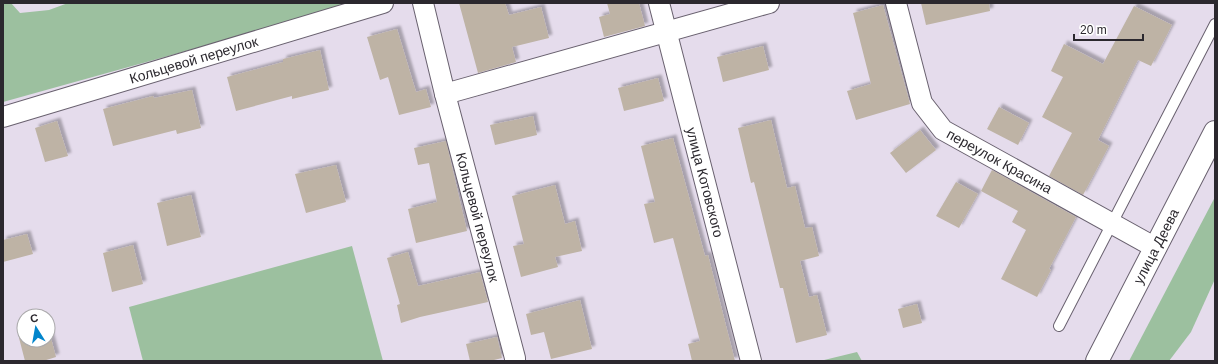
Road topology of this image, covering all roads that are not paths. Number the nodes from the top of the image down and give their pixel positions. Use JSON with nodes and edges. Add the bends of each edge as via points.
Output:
{"nodes":[{"id":1,"x":383,"y":3,"type":"edge"},
{"id":2,"x":423,"y":3,"type":"edge"},
{"id":3,"x":659,"y":3,"type":"edge"},
{"id":4,"x":769,"y":3,"type":"edge"},
{"id":5,"x":896,"y":3,"type":"edge"},
{"id":6,"x":1215,"y":24,"type":"edge"},
{"id":7,"x":666,"y":31,"type":"junction"},
{"id":8,"x":445,"y":94,"type":"junction"},
{"id":9,"x":3,"y":117,"type":"edge"},
{"id":10,"x":1215,"y":132,"type":"edge"},
{"id":11,"x":1112,"y":223,"type":"junction"},
{"id":12,"x":1156,"y":248,"type":"junction"},
{"id":13,"x":1059,"y":326,"type":"dead end"},
{"id":14,"x":515,"y":361,"type":"edge"},
{"id":15,"x":751,"y":361,"type":"edge"},
{"id":16,"x":1098,"y":361,"type":"edge"}],
"edges":[{"from":1,"to":9,"type":"street","name":"Кольцевой переулок"},
{"from":2,"to":8,"type":"street","name":"Кольцевой переулок"},
{"from":3,"to":7,"type":"street","name":"улица Котовского"},
{"from":4,"to":7,"type":"street"},
{"from":5,"to":11,"type":"street","name":"переулок Красина","via":[[922,103],[943,130]]},
{"from":6,"to":11,"type":"lane"},
{"from":7,"to":8,"type":"street"},
{"from":7,"to":15,"type":"street","name":"улица Котовского"},
{"from":8,"to":14,"type":"street","name":"Кольцевой переулок"},
{"from":10,"to":12,"type":"main road","name":"улица Деева"},
{"from":11,"to":12,"type":"street","name":"переулок Красина"},
{"from":11,"to":13,"type":"lane"},
{"from":12,"to":16,"type":"main road","name":"улица Деева"}]}
